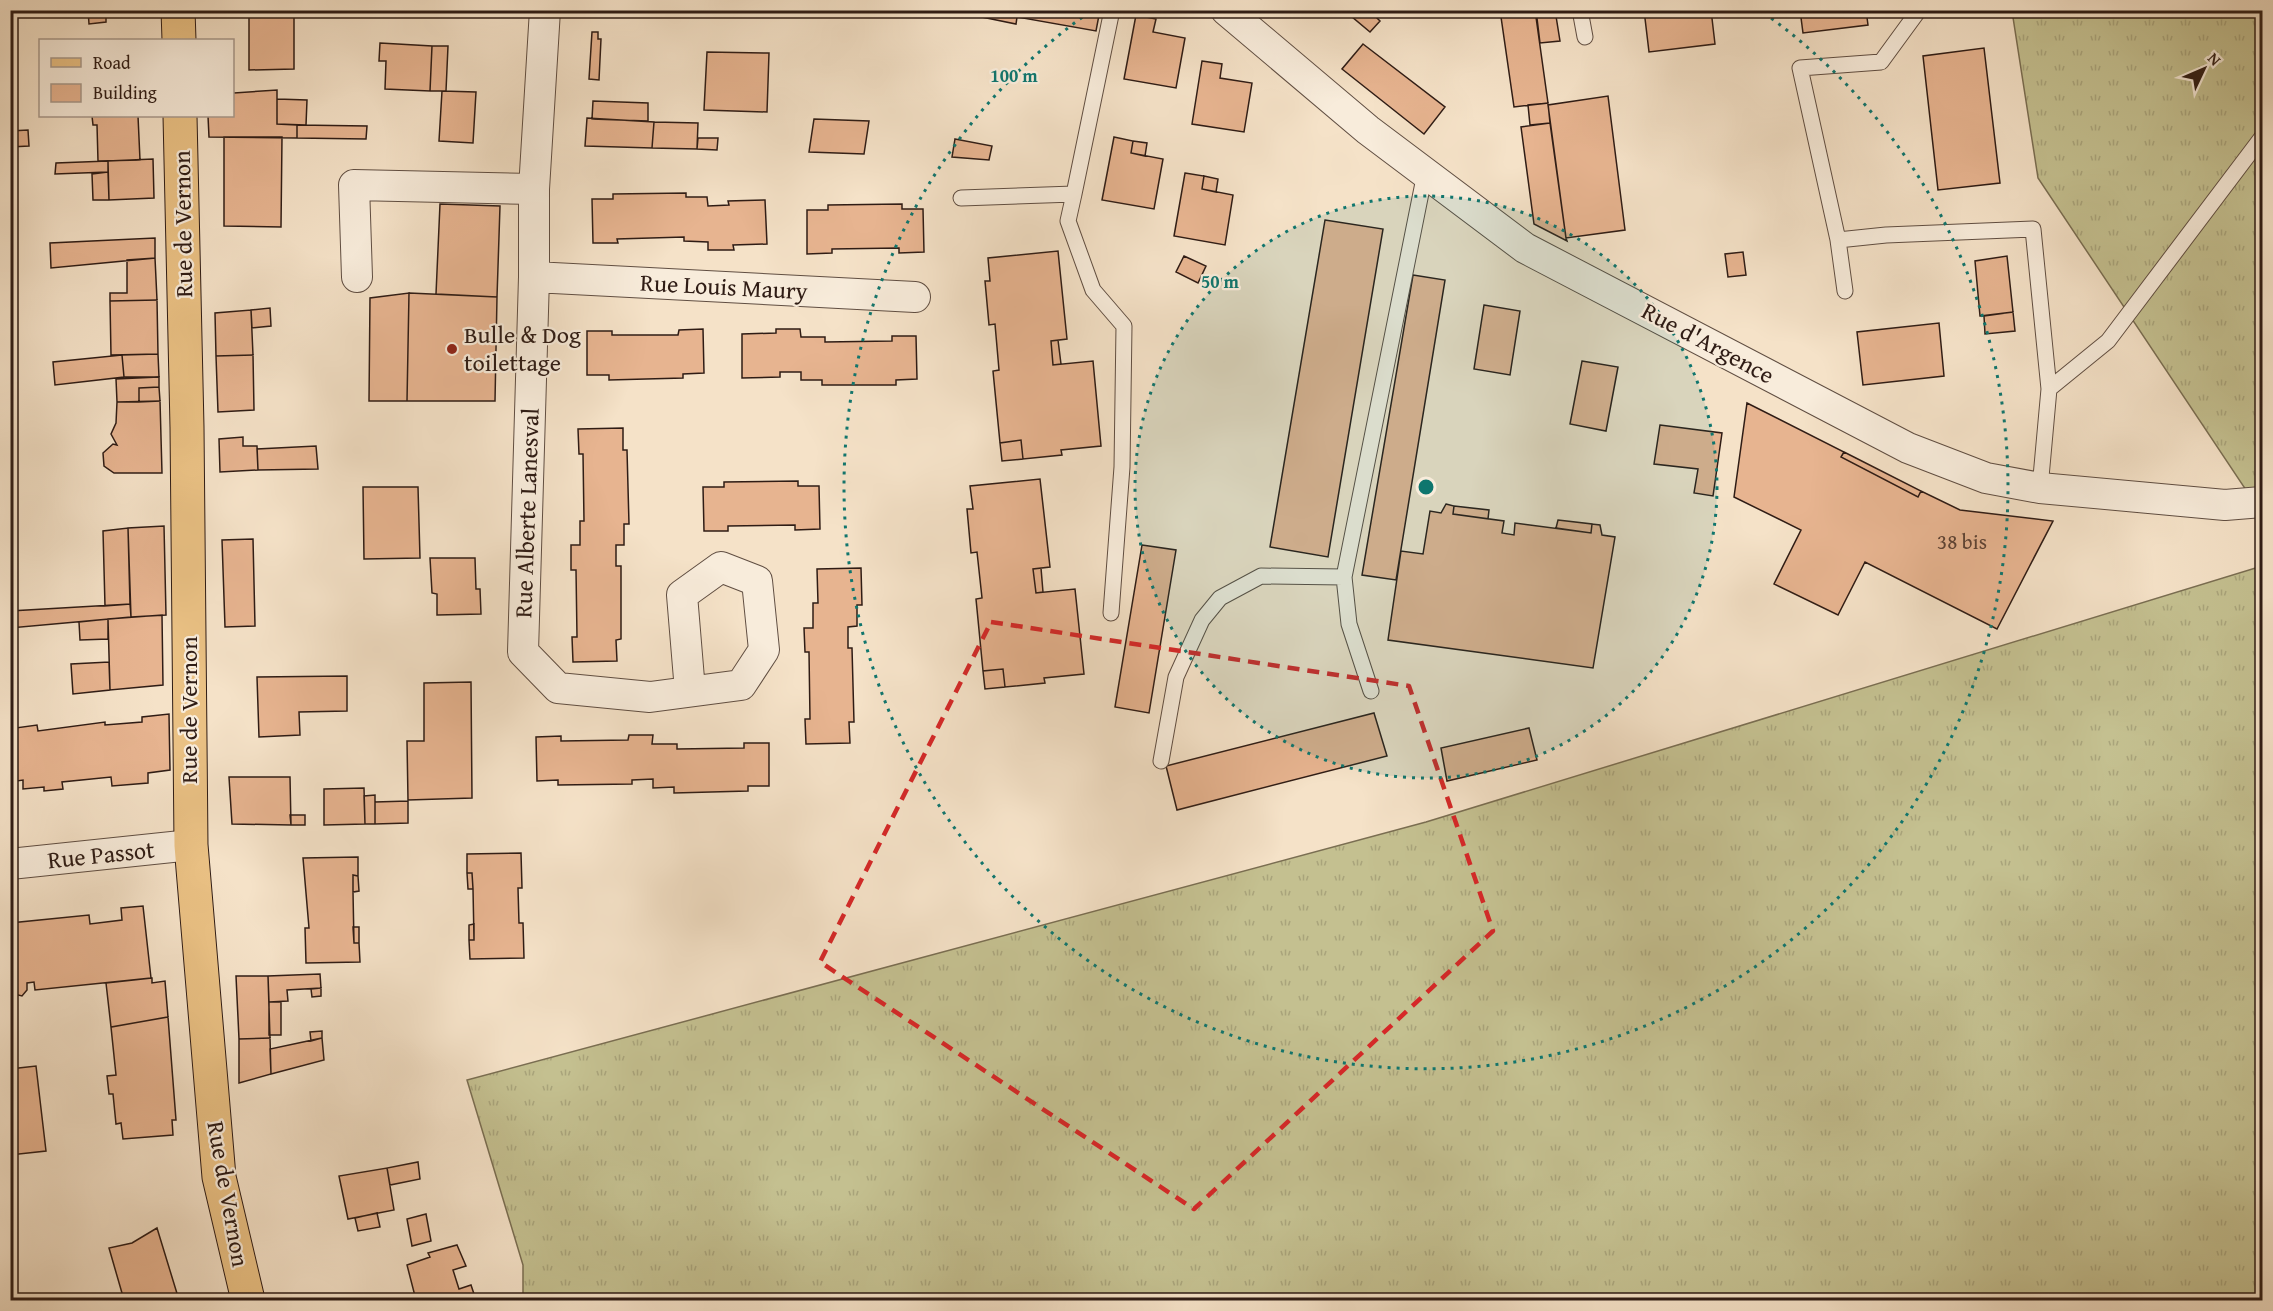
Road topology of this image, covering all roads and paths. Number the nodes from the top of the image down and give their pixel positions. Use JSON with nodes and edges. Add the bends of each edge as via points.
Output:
{"nodes":[{"id":1,"x":178,"y":10,"type":"edge"},
{"id":2,"x":545,"y":10,"type":"edge"},
{"id":3,"x":1112,"y":10,"type":"edge"},
{"id":4,"x":1226,"y":10,"type":"edge"},
{"id":5,"x":1580,"y":10,"type":"edge"},
{"id":6,"x":1919,"y":10,"type":"edge"},
{"id":7,"x":1585,"y":37,"type":"dead end"},
{"id":8,"x":179,"y":39,"type":"edge"},
{"id":9,"x":180,"y":117,"type":"edge"},
{"id":10,"x":2262,"y":137,"type":"edge"},
{"id":11,"x":1425,"y":173,"type":"junction"},
{"id":12,"x":534,"y":189,"type":"junction"},
{"id":13,"x":1074,"y":194,"type":"junction"},
{"id":14,"x":961,"y":198,"type":"dead end"},
{"id":15,"x":1838,"y":240,"type":"junction"},
{"id":16,"x":357,"y":277,"type":"dead end"},
{"id":17,"x":534,"y":277,"type":"junction"},
{"id":18,"x":1845,"y":291,"type":"dead end"},
{"id":19,"x":915,"y":297,"type":"dead end"},
{"id":20,"x":2049,"y":389,"type":"junction"},
{"id":21,"x":2040,"y":488,"type":"junction"},
{"id":22,"x":2262,"y":502,"type":"edge"},
{"id":23,"x":1344,"y":577,"type":"junction"},
{"id":24,"x":1111,"y":613,"type":"dead end"},
{"id":25,"x":690,"y":691,"type":"dead end"},
{"id":26,"x":1371,"y":691,"type":"dead end"},
{"id":27,"x":1161,"y":761,"type":"dead end"},
{"id":28,"x":191,"y":845,"type":"junction"},
{"id":29,"x":10,"y":864,"type":"edge"},
{"id":30,"x":248,"y":1300,"type":"edge"}],
"edges":[{"from":1,"to":8,"type":"main road"},
{"from":2,"to":12,"type":"street","name":"Rue Alberte Lanesval"},
{"from":3,"to":13,"type":"lane"},
{"from":4,"to":11,"type":"street","name":"Rue d'Argence"},
{"from":5,"to":7,"type":"lane"},
{"from":6,"to":15,"type":"lane","via":[[1881,62],[1800,68]]},
{"from":9,"to":28,"type":"main road","name":"Rue de Vernon"},
{"from":10,"to":20,"type":"lane","via":[[2109,341]]},
{"from":11,"to":21,"type":"street","name":"Rue d'Argence","via":[[1525,248],[1908,448],[1986,478]]},
{"from":11,"to":23,"type":"lane"},
{"from":12,"to":16,"type":"street","via":[[354,185]]},
{"from":12,"to":17,"type":"street","name":"Rue Alberte Lanesval"},
{"from":13,"to":14,"type":"lane"},
{"from":13,"to":24,"type":"lane","via":[[1068,221],[1093,290],[1124,326],[1122,467]]},
{"from":15,"to":18,"type":"lane"},
{"from":15,"to":20,"type":"lane","via":[[2033,229]]},
{"from":17,"to":19,"type":"street","name":"Rue Louis Maury"},
{"from":17,"to":25,"type":"street","name":"Rue Alberte Lanesval","via":[[523,652],[558,688],[650,696]]},
{"from":20,"to":21,"type":"lane"},
{"from":21,"to":22,"type":"street","name":"Rue d'Argence","via":[[2225,505]]},
{"from":23,"to":26,"type":"lane","via":[[1349,624]]},
{"from":23,"to":27,"type":"lane","via":[[1261,576],[1220,598],[1202,620],[1176,677]]},
{"from":28,"to":29,"type":"street","name":"Rue Passot"},
{"from":28,"to":30,"type":"main road","name":"Rue de Vernon","via":[[219,1177]]}]}
